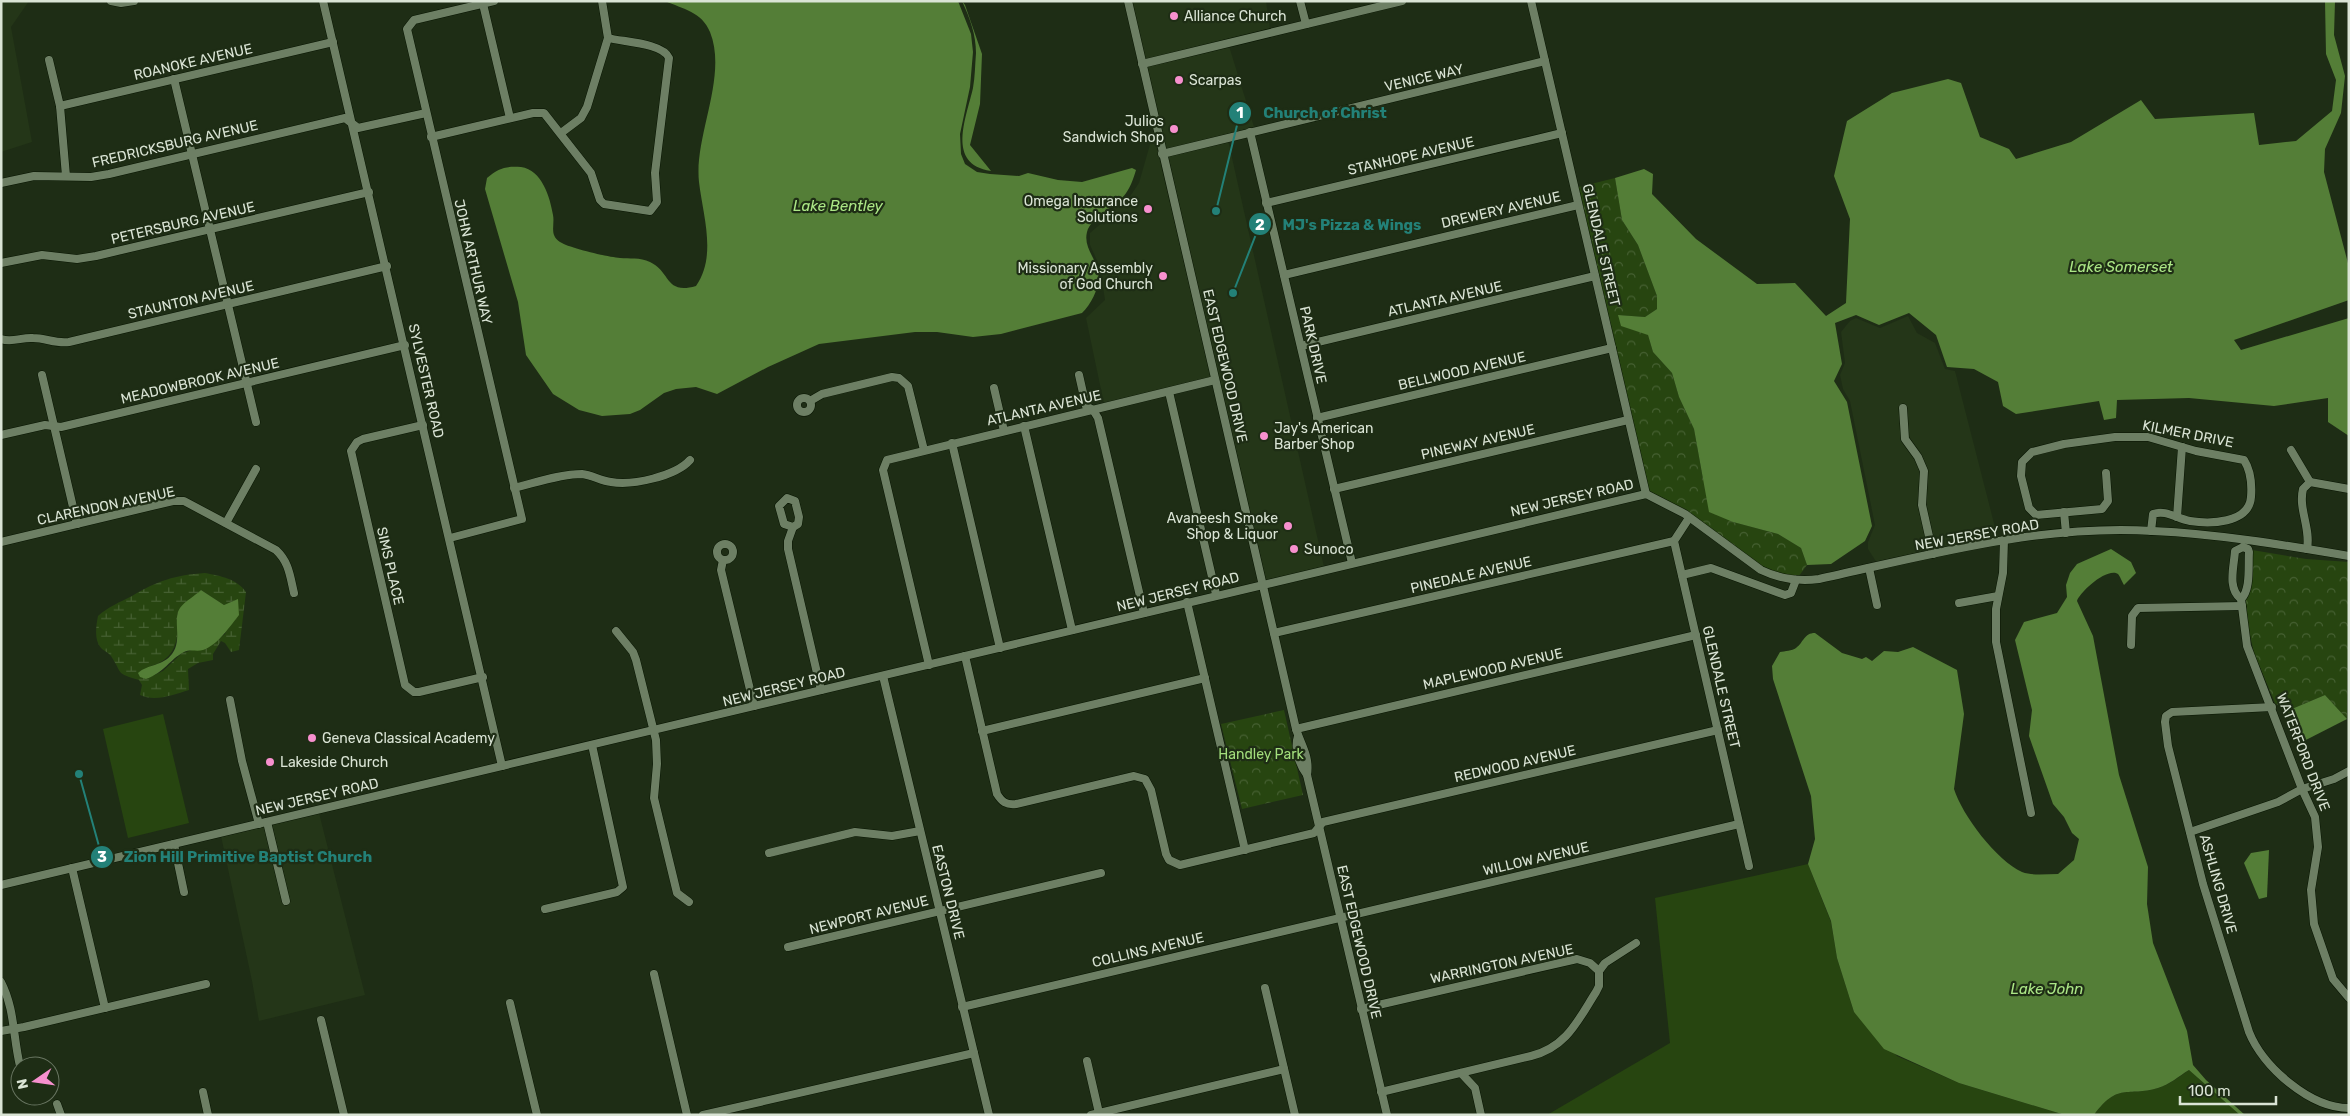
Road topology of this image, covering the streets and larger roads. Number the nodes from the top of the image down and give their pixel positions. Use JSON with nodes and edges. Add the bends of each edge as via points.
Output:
{"nodes":[{"id":1,"x":111,"y":1,"type":"edge"},
{"id":2,"x":134,"y":1,"type":"edge"},
{"id":3,"x":323,"y":1,"type":"edge"},
{"id":4,"x":494,"y":1,"type":"edge"},
{"id":5,"x":602,"y":1,"type":"edge"},
{"id":6,"x":1128,"y":1,"type":"edge"},
{"id":7,"x":1300,"y":1,"type":"edge"},
{"id":8,"x":1402,"y":1,"type":"edge"},
{"id":9,"x":1531,"y":1,"type":"edge"},
{"id":10,"x":483,"y":4,"type":"junction"},
{"id":11,"x":1376,"y":4,"type":"edge"},
{"id":12,"x":1306,"y":24,"type":"junction"},
{"id":13,"x":608,"y":38,"type":"junction"},
{"id":14,"x":333,"y":42,"type":"junction"},
{"id":15,"x":49,"y":60,"type":"dead end"},
{"id":16,"x":1545,"y":62,"type":"junction"},
{"id":17,"x":1142,"y":64,"type":"junction"},
{"id":18,"x":174,"y":79,"type":"junction"},
{"id":19,"x":60,"y":106,"type":"junction"},
{"id":20,"x":426,"y":113,"type":"junction"},
{"id":21,"x":510,"y":118,"type":"junction"},
{"id":22,"x":352,"y":123,"type":"junction"},
{"id":23,"x":1250,"y":132,"type":"junction"},
{"id":24,"x":561,"y":133,"type":"junction"},
{"id":25,"x":1562,"y":133,"type":"junction"},
{"id":26,"x":432,"y":137,"type":"junction"},
{"id":27,"x":192,"y":154,"type":"junction"},
{"id":28,"x":1162,"y":154,"type":"junction"},
{"id":29,"x":66,"y":176,"type":"junction"},
{"id":30,"x":1,"y":183,"type":"edge"},
{"id":31,"x":369,"y":192,"type":"junction"},
{"id":32,"x":1266,"y":203,"type":"junction"},
{"id":33,"x":1578,"y":205,"type":"junction"},
{"id":34,"x":210,"y":229,"type":"junction"},
{"id":35,"x":1,"y":263,"type":"edge"},
{"id":36,"x":386,"y":266,"type":"junction"},
{"id":37,"x":1284,"y":275,"type":"junction"},
{"id":38,"x":1595,"y":276,"type":"junction"},
{"id":39,"x":228,"y":304,"type":"junction"},
{"id":40,"x":1,"y":339,"type":"edge"},
{"id":41,"x":405,"y":345,"type":"junction"},
{"id":42,"x":1301,"y":346,"type":"junction"},
{"id":43,"x":1612,"y":348,"type":"junction"},
{"id":44,"x":42,"y":375,"type":"dead end"},
{"id":45,"x":1078,"y":375,"type":"dead end"},
{"id":46,"x":1215,"y":380,"type":"junction"},
{"id":47,"x":246,"y":383,"type":"junction"},
{"id":48,"x":994,"y":388,"type":"dead end"},
{"id":49,"x":1169,"y":392,"type":"junction"},
{"id":50,"x":810,"y":401,"type":"dead end"},
{"id":51,"x":1903,"y":408,"type":"dead end"},
{"id":52,"x":1093,"y":410,"type":"junction"},
{"id":53,"x":1318,"y":418,"type":"junction"},
{"id":54,"x":1628,"y":420,"type":"junction"},
{"id":55,"x":256,"y":422,"type":"dead end"},
{"id":56,"x":53,"y":425,"type":"junction"},
{"id":57,"x":423,"y":425,"type":"junction"},
{"id":58,"x":1024,"y":426,"type":"junction"},
{"id":59,"x":1004,"y":431,"type":"junction"},
{"id":60,"x":1,"y":435,"type":"edge"},
{"id":61,"x":952,"y":443,"type":"junction"},
{"id":62,"x":2182,"y":447,"type":"junction"},
{"id":63,"x":924,"y":450,"type":"junction"},
{"id":64,"x":2292,"y":450,"type":"dead end"},
{"id":65,"x":690,"y":460,"type":"dead end"},
{"id":66,"x":256,"y":469,"type":"dead end"},
{"id":67,"x":2106,"y":473,"type":"dead end"},
{"id":68,"x":2310,"y":482,"type":"junction"},
{"id":69,"x":514,"y":488,"type":"junction"},
{"id":70,"x":1334,"y":489,"type":"junction"},
{"id":71,"x":2349,"y":489,"type":"edge"},
{"id":72,"x":1646,"y":494,"type":"junction"},
{"id":73,"x":2064,"y":512,"type":"junction"},
{"id":74,"x":2177,"y":517,"type":"junction"},
{"id":75,"x":1689,"y":518,"type":"junction"},
{"id":76,"x":226,"y":523,"type":"junction"},
{"id":77,"x":77,"y":524,"type":"junction"},
{"id":78,"x":793,"y":527,"type":"dead end"},
{"id":79,"x":2151,"y":530,"type":"junction"},
{"id":80,"x":2066,"y":533,"type":"junction"},
{"id":81,"x":450,"y":538,"type":"junction"},
{"id":82,"x":2004,"y":540,"type":"junction"},
{"id":83,"x":1674,"y":541,"type":"junction"},
{"id":84,"x":1,"y":542,"type":"edge"},
{"id":85,"x":2244,"y":543,"type":"junction"},
{"id":86,"x":2307,"y":549,"type":"junction"},
{"id":87,"x":1933,"y":554,"type":"junction"},
{"id":88,"x":2349,"y":556,"type":"edge"},
{"id":89,"x":723,"y":560,"type":"dead end"},
{"id":90,"x":1352,"y":563,"type":"junction"},
{"id":91,"x":1869,"y":568,"type":"junction"},
{"id":92,"x":1682,"y":575,"type":"junction"},
{"id":93,"x":1796,"y":580,"type":"junction"},
{"id":94,"x":1263,"y":584,"type":"junction"},
{"id":95,"x":294,"y":593,"type":"dead end"},
{"id":96,"x":1216,"y":594,"type":"junction"},
{"id":97,"x":1998,"y":596,"type":"junction"},
{"id":98,"x":1187,"y":602,"type":"junction"},
{"id":99,"x":2241,"y":602,"type":"junction"},
{"id":100,"x":1959,"y":603,"type":"dead end"},
{"id":101,"x":1878,"y":605,"type":"dead end"},
{"id":102,"x":1144,"y":613,"type":"junction"},
{"id":103,"x":616,"y":630,"type":"dead end"},
{"id":104,"x":1072,"y":630,"type":"junction"},
{"id":105,"x":1274,"y":633,"type":"junction"},
{"id":106,"x":1696,"y":635,"type":"junction"},
{"id":107,"x":2131,"y":645,"type":"dead end"},
{"id":108,"x":1000,"y":648,"type":"junction"},
{"id":109,"x":965,"y":656,"type":"junction"},
{"id":110,"x":929,"y":665,"type":"junction"},
{"id":111,"x":884,"y":676,"type":"junction"},
{"id":112,"x":483,"y":677,"type":"junction"},
{"id":113,"x":1205,"y":678,"type":"junction"},
{"id":114,"x":821,"y":690,"type":"junction"},
{"id":115,"x":230,"y":700,"type":"dead end"},
{"id":116,"x":754,"y":706,"type":"junction"},
{"id":117,"x":2272,"y":707,"type":"junction"},
{"id":118,"x":1718,"y":730,"type":"junction"},
{"id":119,"x":654,"y":731,"type":"junction"},
{"id":120,"x":982,"y":731,"type":"junction"},
{"id":121,"x":1297,"y":732,"type":"junction"},
{"id":122,"x":592,"y":746,"type":"junction"},
{"id":123,"x":502,"y":766,"type":"junction"},
{"id":124,"x":2349,"y":772,"type":"edge"},
{"id":125,"x":2302,"y":789,"type":"junction"},
{"id":126,"x":2031,"y":813,"type":"dead end"},
{"id":127,"x":263,"y":823,"type":"junction"},
{"id":128,"x":1739,"y":824,"type":"junction"},
{"id":129,"x":1319,"y":827,"type":"junction"},
{"id":130,"x":920,"y":831,"type":"junction"},
{"id":131,"x":2190,"y":832,"type":"junction"},
{"id":132,"x":174,"y":844,"type":"junction"},
{"id":133,"x":1244,"y":850,"type":"junction"},
{"id":134,"x":769,"y":853,"type":"dead end"},
{"id":135,"x":1749,"y":866,"type":"dead end"},
{"id":136,"x":72,"y":868,"type":"junction"},
{"id":137,"x":1101,"y":873,"type":"dead end"},
{"id":138,"x":1,"y":885,"type":"edge"},
{"id":139,"x":184,"y":892,"type":"dead end"},
{"id":140,"x":286,"y":901,"type":"dead end"},
{"id":141,"x":688,"y":902,"type":"dead end"},
{"id":142,"x":545,"y":909,"type":"dead end"},
{"id":143,"x":940,"y":911,"type":"junction"},
{"id":144,"x":1339,"y":917,"type":"junction"},
{"id":145,"x":1636,"y":943,"type":"dead end"},
{"id":146,"x":788,"y":947,"type":"dead end"},
{"id":147,"x":1600,"y":970,"type":"junction"},
{"id":148,"x":654,"y":974,"type":"dead end"},
{"id":149,"x":1,"y":982,"type":"edge"},
{"id":150,"x":206,"y":984,"type":"dead end"},
{"id":151,"x":1265,"y":988,"type":"dead end"},
{"id":152,"x":2345,"y":990,"type":"edge"},
{"id":153,"x":2349,"y":998,"type":"edge"},
{"id":154,"x":510,"y":1003,"type":"dead end"},
{"id":155,"x":962,"y":1006,"type":"junction"},
{"id":156,"x":105,"y":1008,"type":"junction"},
{"id":157,"x":1361,"y":1008,"type":"junction"},
{"id":158,"x":321,"y":1020,"type":"dead end"},
{"id":159,"x":14,"y":1029,"type":"junction"},
{"id":160,"x":1,"y":1031,"type":"edge"},
{"id":161,"x":974,"y":1053,"type":"junction"},
{"id":162,"x":18,"y":1056,"type":"edge"},
{"id":163,"x":1087,"y":1061,"type":"dead end"},
{"id":164,"x":1284,"y":1069,"type":"junction"},
{"id":165,"x":1461,"y":1072,"type":"junction"},
{"id":166,"x":203,"y":1092,"type":"dead end"},
{"id":167,"x":1381,"y":1092,"type":"junction"},
{"id":168,"x":2349,"y":1108,"type":"edge"},
{"id":169,"x":1095,"y":1114,"type":"edge"},
{"id":170,"x":208,"y":1115,"type":"edge"},
{"id":171,"x":344,"y":1115,"type":"edge"},
{"id":172,"x":537,"y":1115,"type":"edge"},
{"id":173,"x":688,"y":1115,"type":"edge"},
{"id":174,"x":703,"y":1115,"type":"edge"},
{"id":175,"x":989,"y":1115,"type":"edge"},
{"id":176,"x":1295,"y":1115,"type":"edge"},
{"id":177,"x":1387,"y":1115,"type":"edge"},
{"id":178,"x":1481,"y":1115,"type":"edge"}],
"edges":[{"from":1,"to":2,"type":"street","via":[[121,4]]},
{"from":3,"to":14,"type":"street","name":"SYLVESTER ROAD"},
{"from":4,"to":10,"type":"street","name":"JOHN ARTHUR WAY"},
{"from":5,"to":13,"type":"street"},
{"from":6,"to":17,"type":"street","name":"EAST EDGEWOOD DRIVE"},
{"from":7,"to":12,"type":"street"},
{"from":8,"to":11,"type":"street"},
{"from":9,"to":16,"type":"street","name":"GLENDALE STREET"},
{"from":10,"to":20,"type":"street","name":"JOHN ARTHUR WAY","via":[[414,20],[407,29]]},
{"from":10,"to":21,"type":"street"},
{"from":11,"to":12,"type":"street"},
{"from":12,"to":17,"type":"street"},
{"from":13,"to":24,"type":"street","via":[[584,114]]},
{"from":13,"to":24,"type":"street","via":[[659,48],[669,58],[654,173],[658,197],[655,207],[645,211],[604,204],[591,172]]},
{"from":14,"to":18,"type":"street","name":"ROANOKE AVENUE"},
{"from":14,"to":22,"type":"street","name":"SYLVESTER ROAD"},
{"from":15,"to":19,"type":"street"},
{"from":16,"to":23,"type":"street","name":"VENICE WAY"},
{"from":16,"to":25,"type":"street","name":"GLENDALE STREET"},
{"from":17,"to":28,"type":"street","name":"EAST EDGEWOOD DRIVE"},
{"from":18,"to":19,"type":"street","name":"ROANOKE AVENUE"},
{"from":18,"to":27,"type":"street"},
{"from":19,"to":29,"type":"street"},
{"from":20,"to":22,"type":"street","name":"FREDRICKSBURG AVENUE","via":[[358,128]]},
{"from":20,"to":26,"type":"street","name":"JOHN ARTHUR WAY"},
{"from":21,"to":24,"type":"street","via":[[539,112],[549,117]]},
{"from":21,"to":26,"type":"street"},
{"from":22,"to":27,"type":"street","name":"FREDRICKSBURG AVENUE","via":[[345,118]]},
{"from":22,"to":31,"type":"street","name":"SYLVESTER ROAD"},
{"from":23,"to":28,"type":"street","name":"VENICE WAY"},
{"from":23,"to":32,"type":"street","name":"PARK DRIVE"},
{"from":25,"to":32,"type":"street","name":"STANHOPE AVENUE"},
{"from":25,"to":33,"type":"street","name":"GLENDALE STREET"},
{"from":26,"to":69,"type":"street","name":"JOHN ARTHUR WAY"},
{"from":27,"to":29,"type":"street","name":"FREDRICKSBURG AVENUE","via":[[91,177]]},
{"from":27,"to":34,"type":"street"},
{"from":28,"to":46,"type":"street","name":"EAST EDGEWOOD DRIVE"},
{"from":29,"to":30,"type":"street","name":"FREDRICKSBURG AVENUE","via":[[34,176]]},
{"from":31,"to":34,"type":"street","name":"PETERSBURG AVENUE"},
{"from":31,"to":36,"type":"street","name":"SYLVESTER ROAD"},
{"from":32,"to":37,"type":"street","name":"PARK DRIVE"},
{"from":33,"to":37,"type":"street","name":"DREWERY AVENUE"},
{"from":33,"to":38,"type":"street","name":"GLENDALE STREET"},
{"from":34,"to":35,"type":"street","name":"PETERSBURG AVENUE","via":[[86,258],[42,255]]},
{"from":34,"to":39,"type":"street"},
{"from":36,"to":39,"type":"street","name":"STAUNTON AVENUE"},
{"from":36,"to":41,"type":"street","name":"SYLVESTER ROAD"},
{"from":37,"to":42,"type":"street","name":"PARK DRIVE"},
{"from":38,"to":42,"type":"street","name":"ATLANTA AVENUE"},
{"from":38,"to":43,"type":"street","name":"GLENDALE STREET"},
{"from":39,"to":40,"type":"street","name":"STAUNTON AVENUE","via":[[69,342]]},
{"from":39,"to":47,"type":"street"},
{"from":41,"to":47,"type":"street","name":"MEADOWBROOK AVENUE"},
{"from":41,"to":57,"type":"street","name":"SYLVESTER ROAD"},
{"from":42,"to":53,"type":"street","name":"PARK DRIVE"},
{"from":43,"to":53,"type":"street","name":"BELLWOOD AVENUE"},
{"from":43,"to":54,"type":"street","name":"GLENDALE STREET"},
{"from":44,"to":56,"type":"street"},
{"from":45,"to":52,"type":"street","via":[[1086,406]]},
{"from":46,"to":49,"type":"street","name":"ATLANTA AVENUE"},
{"from":46,"to":94,"type":"street","name":"EAST EDGEWOOD DRIVE"},
{"from":47,"to":55,"type":"street"},
{"from":47,"to":56,"type":"street","name":"MEADOWBROOK AVENUE","via":[[61,427]]},
{"from":48,"to":59,"type":"street"},
{"from":49,"to":52,"type":"street","name":"ATLANTA AVENUE"},
{"from":49,"to":96,"type":"street"},
{"from":50,"to":63,"type":"street","via":[[822,394],[899,378],[905,381],[910,391]]},
{"from":51,"to":87,"type":"street","via":[[1904,439],[1922,462],[1924,471],[1921,496]]},
{"from":52,"to":58,"type":"street","name":"ATLANTA AVENUE"},
{"from":52,"to":102,"type":"street","via":[[1098,418]]},
{"from":53,"to":70,"type":"street","name":"PARK DRIVE"},
{"from":54,"to":70,"type":"street","name":"PINEWAY AVENUE"},
{"from":54,"to":72,"type":"street","name":"GLENDALE STREET"},
{"from":56,"to":60,"type":"street","name":"MEADOWBROOK AVENUE"},
{"from":56,"to":77,"type":"street"},
{"from":57,"to":81,"type":"street","name":"SYLVESTER ROAD"},
{"from":57,"to":112,"type":"street","name":"SIMS PLACE","via":[[363,439],[351,450],[392,630],[406,685],[414,692]]},
{"from":58,"to":59,"type":"street","name":"ATLANTA AVENUE"},
{"from":58,"to":104,"type":"street"},
{"from":59,"to":61,"type":"street","name":"ATLANTA AVENUE"},
{"from":61,"to":63,"type":"street","name":"ATLANTA AVENUE"},
{"from":61,"to":108,"type":"street"},
{"from":62,"to":73,"type":"street","name":"KILMER DRIVE","via":[[2148,437],[2115,437],[2032,452],[2023,460],[2021,476],[2030,511],[2036,515]]},
{"from":62,"to":74,"type":"street"},
{"from":62,"to":74,"type":"street","name":"KILMER DRIVE","via":[[2244,460],[2251,477],[2251,492],[2246,509],[2231,520],[2204,522]]},
{"from":63,"to":110,"type":"street","name":"ATLANTA AVENUE","via":[[887,460],[883,466]]},
{"from":64,"to":68,"type":"street"},
{"from":65,"to":69,"type":"street","via":[[672,473],[628,483],[578,475]]},
{"from":66,"to":76,"type":"street"},
{"from":67,"to":73,"type":"street","via":[[2106,505],[2102,509]]},
{"from":68,"to":71,"type":"street"},
{"from":68,"to":86,"type":"street","via":[[2301,496],[2309,539]]},
{"from":69,"to":81,"type":"street","name":"JOHN ARTHUR WAY","via":[[522,519]]},
{"from":70,"to":90,"type":"street","name":"PARK DRIVE"},
{"from":72,"to":75,"type":"street","name":"NEW JERSEY ROAD"},
{"from":72,"to":90,"type":"street","name":"NEW JERSEY ROAD"},
{"from":73,"to":80,"type":"street"},
{"from":74,"to":79,"type":"street","name":"KILMER DRIVE","via":[[2165,512],[2153,514]]},
{"from":75,"to":83,"type":"street"},
{"from":75,"to":93,"type":"street","name":"NEW JERSEY ROAD","via":[[1761,570]]},
{"from":76,"to":77,"type":"street","name":"CLARENDON AVENUE","via":[[189,503],[178,501]]},
{"from":76,"to":95,"type":"street","name":"CLARENDON AVENUE","via":[[283,556]]},
{"from":77,"to":84,"type":"street","name":"CLARENDON AVENUE"},
{"from":78,"to":114,"type":"street","via":[[788,549]]},
{"from":79,"to":80,"type":"street","name":"NEW JERSEY ROAD"},
{"from":79,"to":85,"type":"street","name":"NEW JERSEY ROAD"},
{"from":80,"to":82,"type":"street","name":"NEW JERSEY ROAD"},
{"from":81,"to":112,"type":"street","name":"SYLVESTER ROAD"},
{"from":82,"to":87,"type":"street","name":"NEW JERSEY ROAD"},
{"from":82,"to":97,"type":"street","via":[[2003,574]]},
{"from":83,"to":92,"type":"street","name":"GLENDALE STREET"},
{"from":83,"to":105,"type":"street","name":"PINEDALE AVENUE"},
{"from":85,"to":86,"type":"street","name":"NEW JERSEY ROAD"},
{"from":85,"to":99,"type":"street","name":"WATERFORD DRIVE","via":[[2248,549],[2247,588]]},
{"from":85,"to":99,"type":"street","name":"WATERFORD DRIVE","via":[[2235,551],[2232,587]]},
{"from":86,"to":88,"type":"street","name":"NEW JERSEY ROAD"},
{"from":87,"to":91,"type":"street","name":"NEW JERSEY ROAD"},
{"from":89,"to":116,"type":"street","via":[[721,570]]},
{"from":90,"to":94,"type":"street","name":"NEW JERSEY ROAD"},
{"from":91,"to":93,"type":"street","name":"NEW JERSEY ROAD","via":[[1819,579]]},
{"from":91,"to":101,"type":"street"},
{"from":92,"to":93,"type":"street","via":[[1711,568],[1785,595],[1791,593]]},
{"from":92,"to":106,"type":"street","name":"GLENDALE STREET"},
{"from":94,"to":96,"type":"street","name":"NEW JERSEY ROAD"},
{"from":94,"to":105,"type":"street","name":"EAST EDGEWOOD DRIVE"},
{"from":96,"to":98,"type":"street","name":"NEW JERSEY ROAD"},
{"from":97,"to":100,"type":"street"},
{"from":97,"to":126,"type":"street","via":[[1996,642]]},
{"from":98,"to":102,"type":"street","name":"NEW JERSEY ROAD"},
{"from":98,"to":113,"type":"street"},
{"from":99,"to":107,"type":"street","via":[[2138,608],[2132,616]]},
{"from":99,"to":117,"type":"street","name":"WATERFORD DRIVE","via":[[2247,646]]},
{"from":102,"to":104,"type":"street","name":"NEW JERSEY ROAD"},
{"from":103,"to":119,"type":"street","via":[[633,652]]},
{"from":104,"to":108,"type":"street","name":"NEW JERSEY ROAD"},
{"from":105,"to":121,"type":"street","name":"EAST EDGEWOOD DRIVE"},
{"from":106,"to":118,"type":"street","name":"GLENDALE STREET"},
{"from":106,"to":121,"type":"street","name":"MAPLEWOOD AVENUE"},
{"from":108,"to":109,"type":"street","name":"NEW JERSEY ROAD"},
{"from":109,"to":110,"type":"street","name":"NEW JERSEY ROAD"},
{"from":109,"to":120,"type":"street"},
{"from":110,"to":111,"type":"street","name":"NEW JERSEY ROAD"},
{"from":111,"to":114,"type":"street","name":"NEW JERSEY ROAD"},
{"from":111,"to":130,"type":"street","name":"EASTON DRIVE"},
{"from":112,"to":123,"type":"street","name":"SYLVESTER ROAD"},
{"from":113,"to":120,"type":"street"},
{"from":113,"to":133,"type":"street"},
{"from":114,"to":116,"type":"street","name":"NEW JERSEY ROAD"},
{"from":115,"to":127,"type":"street","via":[[242,761]]},
{"from":116,"to":119,"type":"street","name":"NEW JERSEY ROAD"},
{"from":117,"to":125,"type":"street","name":"WATERFORD DRIVE"},
{"from":117,"to":131,"type":"street","name":"ASHLING DRIVE","via":[[2172,712],[2166,716],[2168,746]]},
{"from":118,"to":128,"type":"street","name":"GLENDALE STREET"},
{"from":118,"to":129,"type":"street","name":"REDWOOD AVENUE","via":[[1326,821]]},
{"from":119,"to":122,"type":"street","name":"NEW JERSEY ROAD"},
{"from":119,"to":141,"type":"street","via":[[657,751],[654,798],[677,893]]},
{"from":120,"to":133,"type":"street","name":"REDWOOD AVENUE","via":[[997,794],[1004,802],[1016,804],[1139,776],[1149,783],[1169,860],[1180,865]]},
{"from":121,"to":129,"type":"street","name":"EAST EDGEWOOD DRIVE","via":[[1301,768],[1307,775]]},
{"from":122,"to":123,"type":"street","name":"NEW JERSEY ROAD"},
{"from":122,"to":142,"type":"street","via":[[623,887],[617,892]]},
{"from":123,"to":127,"type":"street","name":"NEW JERSEY ROAD"},
{"from":124,"to":125,"type":"street"},
{"from":125,"to":131,"type":"street","via":[[2278,802]]},
{"from":125,"to":152,"type":"street","name":"WATERFORD DRIVE","via":[[2318,832],[2312,890],[2314,924],[2328,968]]},
{"from":127,"to":132,"type":"street","name":"NEW JERSEY ROAD"},
{"from":127,"to":140,"type":"street"},
{"from":128,"to":135,"type":"street","name":"GLENDALE STREET"},
{"from":128,"to":144,"type":"street","name":"WILLOW AVENUE"},
{"from":129,"to":133,"type":"street","name":"REDWOOD AVENUE","via":[[1314,833]]},
{"from":129,"to":144,"type":"street","name":"EAST EDGEWOOD DRIVE"},
{"from":130,"to":134,"type":"street","via":[[892,836],[855,832]]},
{"from":130,"to":143,"type":"street","name":"EASTON DRIVE"},
{"from":131,"to":168,"type":"street","name":"ASHLING DRIVE","via":[[2226,959],[2258,1051],[2278,1074],[2298,1088],[2324,1104]]},
{"from":132,"to":136,"type":"street","name":"NEW JERSEY ROAD"},
{"from":132,"to":139,"type":"street"},
{"from":136,"to":138,"type":"street","name":"NEW JERSEY ROAD"},
{"from":136,"to":156,"type":"street"},
{"from":137,"to":143,"type":"street","name":"NEWPORT AVENUE"},
{"from":143,"to":146,"type":"street","name":"NEWPORT AVENUE"},
{"from":143,"to":155,"type":"street","name":"EASTON DRIVE"},
{"from":144,"to":155,"type":"street","name":"COLLINS AVENUE"},
{"from":144,"to":157,"type":"street","name":"EAST EDGEWOOD DRIVE"},
{"from":145,"to":147,"type":"street","via":[[1605,963]]},
{"from":147,"to":157,"type":"street","name":"WARRINGTON AVENUE","via":[[1577,959]]},
{"from":147,"to":165,"type":"street","via":[[1596,992],[1558,1045],[1542,1054]]},
{"from":148,"to":173,"type":"street"},
{"from":149,"to":159,"type":"street","via":[[8,997]]},
{"from":150,"to":156,"type":"street"},
{"from":151,"to":164,"type":"street"},
{"from":152,"to":153,"type":"street","name":"WATERFORD DRIVE"},
{"from":154,"to":172,"type":"street"},
{"from":155,"to":161,"type":"street","name":"EASTON DRIVE"},
{"from":156,"to":159,"type":"street"},
{"from":157,"to":167,"type":"street","name":"EAST EDGEWOOD DRIVE"},
{"from":158,"to":171,"type":"street"},
{"from":159,"to":160,"type":"street"},
{"from":159,"to":162,"type":"street"},
{"from":161,"to":174,"type":"street"},
{"from":161,"to":175,"type":"street","name":"EASTON DRIVE"},
{"from":163,"to":169,"type":"street"},
{"from":164,"to":169,"type":"street"},
{"from":164,"to":176,"type":"street"},
{"from":165,"to":167,"type":"street"},
{"from":165,"to":178,"type":"street","via":[[1475,1088]]},
{"from":166,"to":170,"type":"street"},
{"from":167,"to":177,"type":"street","name":"EAST EDGEWOOD DRIVE"}]}
